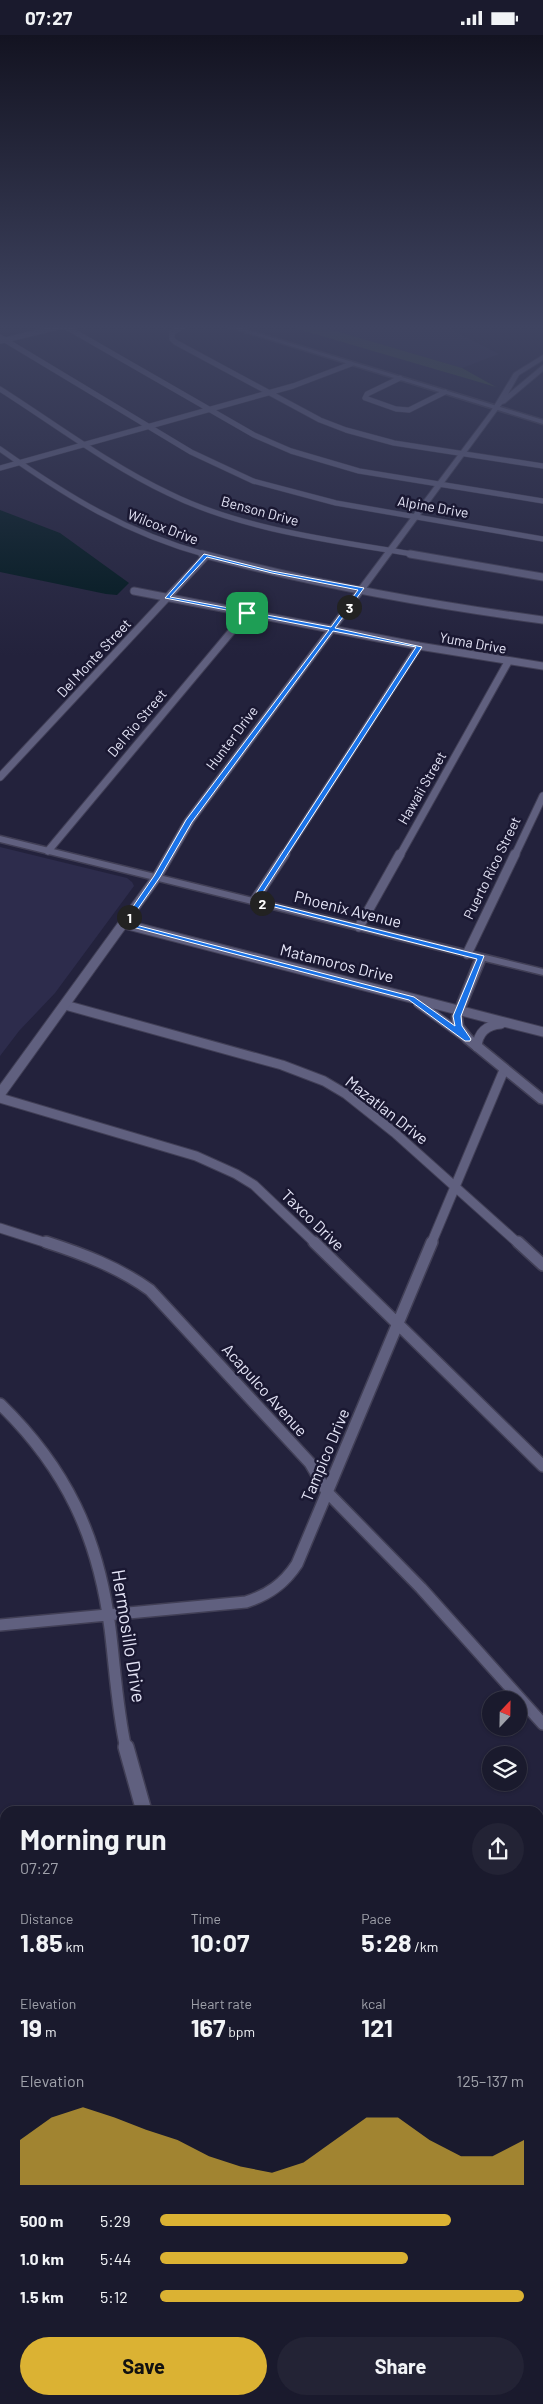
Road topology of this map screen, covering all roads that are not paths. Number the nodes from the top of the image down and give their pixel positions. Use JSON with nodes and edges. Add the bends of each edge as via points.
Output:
{"nodes":[{"id":1,"x":70,"y":435,"type":"edge"},
{"id":2,"x":120,"y":435,"type":"edge"},
{"id":3,"x":161,"y":435,"type":"edge"},
{"id":4,"x":253,"y":435,"type":"edge"},
{"id":5,"x":359,"y":435,"type":"edge"},
{"id":6,"x":476,"y":435,"type":"edge"},
{"id":7,"x":85,"y":444,"type":"junction"},
{"id":8,"x":0,"y":449,"type":"edge"},
{"id":9,"x":462,"y":454,"type":"junction"},
{"id":10,"x":20,"y":463,"type":"junction"},
{"id":11,"x":543,"y":466,"type":"edge"},
{"id":12,"x":0,"y":468,"type":"edge"},
{"id":13,"x":440,"y":484,"type":"junction"},
{"id":14,"x":543,"y":501,"type":"edge"},
{"id":15,"x":415,"y":517,"type":"junction"},
{"id":16,"x":543,"y":539,"type":"edge"},
{"id":17,"x":390,"y":552,"type":"junction"},
{"id":18,"x":206,"y":555,"type":"junction"},
{"id":19,"x":543,"y":577,"type":"edge"},
{"id":20,"x":362,"y":589,"type":"junction"},
{"id":21,"x":134,"y":591,"type":"dead end"},
{"id":22,"x":167,"y":597,"type":"junction"},
{"id":23,"x":247,"y":613,"type":"junction"},
{"id":24,"x":543,"y":620,"type":"edge"},
{"id":25,"x":332,"y":629,"type":"junction"},
{"id":26,"x":419,"y":647,"type":"junction"},
{"id":27,"x":508,"y":662,"type":"junction"},
{"id":28,"x":543,"y":666,"type":"edge"},
{"id":29,"x":0,"y":777,"type":"edge"},
{"id":30,"x":543,"y":796,"type":"edge"},
{"id":31,"x":0,"y":839,"type":"edge"},
{"id":32,"x":48,"y":851,"type":"junction"},
{"id":33,"x":157,"y":877,"type":"junction"},
{"id":34,"x":254,"y":901,"type":"junction"},
{"id":35,"x":124,"y":924,"type":"junction"},
{"id":36,"x":359,"y":927,"type":"junction"},
{"id":37,"x":467,"y":954,"type":"junction"},
{"id":38,"x":481,"y":958,"type":"junction"},
{"id":39,"x":543,"y":972,"type":"edge"},
{"id":40,"x":412,"y":998,"type":"junction"},
{"id":41,"x":65,"y":1005,"type":"junction"},
{"id":42,"x":458,"y":1011,"type":"junction"},
{"id":43,"x":513,"y":1024,"type":"junction"},
{"id":44,"x":543,"y":1032,"type":"edge"},
{"id":45,"x":468,"y":1039,"type":"junction"},
{"id":46,"x":477,"y":1047,"type":"junction"},
{"id":47,"x":504,"y":1070,"type":"junction"},
{"id":48,"x":0,"y":1096,"type":"edge"},
{"id":49,"x":543,"y":1100,"type":"edge"},
{"id":50,"x":454,"y":1187,"type":"junction"},
{"id":51,"x":0,"y":1228,"type":"edge"},
{"id":52,"x":543,"y":1265,"type":"edge"},
{"id":53,"x":398,"y":1322,"type":"junction"},
{"id":54,"x":0,"y":1404,"type":"edge"},
{"id":55,"x":543,"y":1466,"type":"edge"},
{"id":56,"x":327,"y":1492,"type":"junction"},
{"id":57,"x":108,"y":1615,"type":"junction"},
{"id":58,"x":0,"y":1625,"type":"edge"},
{"id":59,"x":543,"y":1724,"type":"edge"},
{"id":60,"x":143,"y":1806,"type":"edge"}],
"edges":[{"from":1,"to":7,"type":"street","name":"Benson Drive"},
{"from":2,"to":7,"type":"street"},
{"from":3,"to":15,"type":"street","name":"Alpine Drive","via":[[208,461],[254,481],[336,503]]},
{"from":4,"to":13,"type":"street","via":[[316,460],[359,471]]},
{"from":5,"to":9,"type":"street"},
{"from":6,"to":9,"type":"main road","name":"Hunter Drive"},
{"from":7,"to":10,"type":"street"},
{"from":7,"to":17,"type":"street","name":"Benson Drive","via":[[150,484],[209,510],[294,534]]},
{"from":8,"to":10,"type":"street","name":"Wilcox Drive"},
{"from":9,"to":11,"type":"street"},
{"from":9,"to":13,"type":"main road","name":"Hunter Drive"},
{"from":10,"to":12,"type":"street"},
{"from":10,"to":18,"type":"street","name":"Wilcox Drive","via":[[116,522]]},
{"from":13,"to":14,"type":"street"},
{"from":13,"to":15,"type":"main road","name":"Hunter Drive"},
{"from":15,"to":16,"type":"street","name":"Alpine Drive"},
{"from":15,"to":17,"type":"main road","name":"Hunter Drive"},
{"from":17,"to":19,"type":"street","name":"Benson Drive"},
{"from":17,"to":20,"type":"main road","name":"Hunter Drive"},
{"from":18,"to":20,"type":"street","name":"Wilcox Drive"},
{"from":18,"to":22,"type":"street","name":"Del Monte Street"},
{"from":20,"to":24,"type":"street","name":"Wilcox Drive"},
{"from":20,"to":25,"type":"main road","name":"Hunter Drive"},
{"from":21,"to":22,"type":"street","name":"Yuma Drive"},
{"from":22,"to":23,"type":"street","name":"Yuma Drive"},
{"from":22,"to":29,"type":"street","name":"Del Monte Street"},
{"from":23,"to":25,"type":"street","name":"Yuma Drive"},
{"from":23,"to":32,"type":"street","name":"Del Rio Street"},
{"from":25,"to":26,"type":"street","name":"Yuma Drive"},
{"from":25,"to":33,"type":"main road","name":"Hunter Drive","via":[[189,821]]},
{"from":26,"to":27,"type":"street","name":"Yuma Drive"},
{"from":26,"to":34,"type":"street"},
{"from":27,"to":28,"type":"street","name":"Yuma Drive"},
{"from":27,"to":36,"type":"street","name":"Hawaii Street"},
{"from":30,"to":37,"type":"street","name":"Puerto Rico Street"},
{"from":31,"to":32,"type":"street","name":"Phoenix Avenue"},
{"from":32,"to":33,"type":"street","name":"Phoenix Avenue"},
{"from":33,"to":34,"type":"street","name":"Phoenix Avenue"},
{"from":33,"to":35,"type":"main road","name":"Hunter Drive"},
{"from":34,"to":36,"type":"street","name":"Phoenix Avenue"},
{"from":35,"to":40,"type":"street","name":"Matamoros Drive"},
{"from":35,"to":41,"type":"main road","name":"Hunter Drive"},
{"from":36,"to":37,"type":"street","name":"Phoenix Avenue"},
{"from":37,"to":38,"type":"street","name":"Phoenix Avenue"},
{"from":38,"to":39,"type":"street","name":"Phoenix Avenue"},
{"from":38,"to":42,"type":"street"},
{"from":40,"to":42,"type":"street","name":"Matamoros Drive"},
{"from":40,"to":45,"type":"street"},
{"from":41,"to":48,"type":"main road","name":"Hunter Drive"},
{"from":41,"to":50,"type":"street","name":"Mazatlan Drive","via":[[282,1065],[324,1081],[360,1104]]},
{"from":42,"to":43,"type":"street","name":"Matamoros Drive"},
{"from":42,"to":45,"type":"street","via":[[458,1026]]},
{"from":43,"to":44,"type":"street","name":"Matamoros Drive"},
{"from":43,"to":46,"type":"street","via":[[485,1028],[477,1039]]},
{"from":45,"to":46,"type":"street"},
{"from":46,"to":47,"type":"street"},
{"from":47,"to":49,"type":"street"},
{"from":47,"to":50,"type":"street","name":"Tampico Drive"},
{"from":48,"to":53,"type":"street","name":"Taxco Drive","via":[[196,1156],[236,1174],[270,1199]]},
{"from":50,"to":52,"type":"street","name":"Mazatlan Drive"},
{"from":50,"to":53,"type":"street","name":"Tampico Drive"},
{"from":51,"to":56,"type":"street","name":"Acapulco Avenue","via":[[92,1257],[150,1290],[310,1463]]},
{"from":53,"to":55,"type":"street","name":"Taxco Drive"},
{"from":53,"to":56,"type":"street","name":"Tampico Drive"},
{"from":54,"to":57,"type":"street","name":"Hermosillo Drive","via":[[40,1444],[71,1493],[90,1538]]},
{"from":56,"to":57,"type":"street","name":"Tampico Drive","via":[[297,1564],[275,1590],[246,1603]]},
{"from":56,"to":59,"type":"street","name":"Acapulco Avenue","via":[[421,1588]]},
{"from":57,"to":58,"type":"street","name":"Tampico Drive"},
{"from":57,"to":60,"type":"street","name":"Hermosillo Drive","via":[[121,1724]]}]}
